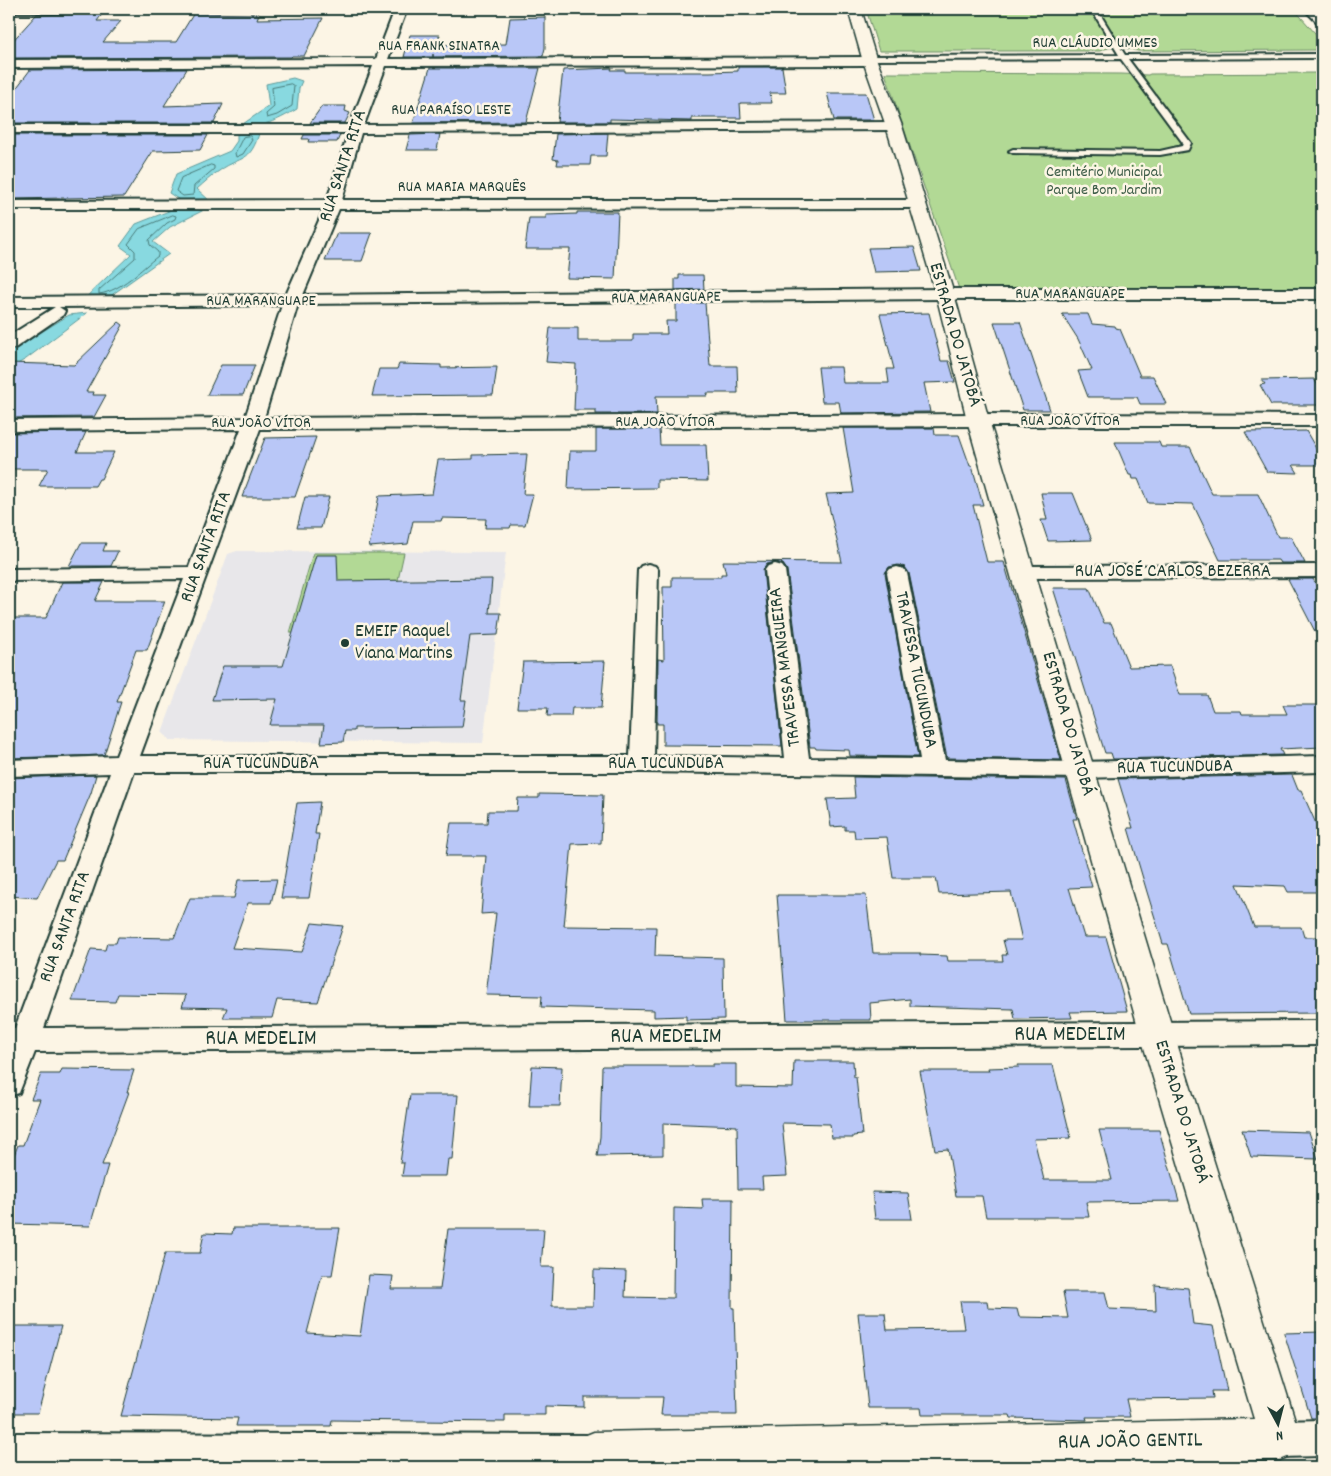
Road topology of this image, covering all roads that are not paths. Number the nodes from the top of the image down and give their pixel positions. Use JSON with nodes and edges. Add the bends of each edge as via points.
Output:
{"nodes":[{"id":1,"x":9,"y":9,"type":"edge"},
{"id":2,"x":86,"y":9,"type":"edge"},
{"id":3,"x":401,"y":9,"type":"edge"},
{"id":4,"x":854,"y":9,"type":"edge"},
{"id":5,"x":1094,"y":9,"type":"edge"},
{"id":6,"x":1310,"y":9,"type":"edge"},
{"id":7,"x":1322,"y":21,"type":"edge"},
{"id":8,"x":1123,"y":56,"type":"junction"},
{"id":9,"x":1322,"y":56,"type":"edge"},
{"id":10,"x":379,"y":63,"type":"junction"},
{"id":11,"x":876,"y":63,"type":"junction"},
{"id":12,"x":9,"y":64,"type":"edge"},
{"id":13,"x":1012,"y":65,"type":"dead end"},
{"id":14,"x":1120,"y":65,"type":"dead end"},
{"id":15,"x":1130,"y":65,"type":"junction"},
{"id":16,"x":1140,"y":65,"type":"dead end"},
{"id":17,"x":894,"y":126,"type":"junction"},
{"id":18,"x":356,"y":128,"type":"junction"},
{"id":19,"x":9,"y":129,"type":"edge"},
{"id":20,"x":1013,"y":152,"type":"dead end"},
{"id":21,"x":916,"y":204,"type":"junction"},
{"id":22,"x":9,"y":205,"type":"edge"},
{"id":23,"x":333,"y":205,"type":"junction"},
{"id":24,"x":1322,"y":294,"type":"edge"},
{"id":25,"x":946,"y":300,"type":"junction"},
{"id":26,"x":9,"y":302,"type":"edge"},
{"id":27,"x":290,"y":306,"type":"junction"},
{"id":28,"x":1322,"y":306,"type":"edge"},
{"id":29,"x":9,"y":311,"type":"edge"},
{"id":30,"x":57,"y":311,"type":"junction"},
{"id":31,"x":9,"y":344,"type":"edge"},
{"id":32,"x":978,"y":420,"type":"junction"},
{"id":33,"x":1322,"y":421,"type":"edge"},
{"id":34,"x":253,"y":423,"type":"junction"},
{"id":35,"x":9,"y":425,"type":"edge"},
{"id":36,"x":648,"y":570,"type":"dead end"},
{"id":37,"x":775,"y":570,"type":"dead end"},
{"id":38,"x":1322,"y":571,"type":"edge"},
{"id":39,"x":1023,"y":572,"type":"junction"},
{"id":40,"x":897,"y":573,"type":"dead end"},
{"id":41,"x":198,"y":574,"type":"junction"},
{"id":42,"x":9,"y":575,"type":"edge"},
{"id":43,"x":125,"y":764,"type":"junction"},
{"id":44,"x":642,"y":764,"type":"junction"},
{"id":45,"x":1322,"y":764,"type":"edge"},
{"id":46,"x":798,"y":765,"type":"junction"},
{"id":47,"x":9,"y":768,"type":"edge"},
{"id":48,"x":934,"y":768,"type":"junction"},
{"id":49,"x":1080,"y":770,"type":"junction"},
{"id":50,"x":1322,"y":1033,"type":"edge"},
{"id":51,"x":1157,"y":1034,"type":"junction"},
{"id":52,"x":17,"y":1040,"type":"edge"},
{"id":53,"x":9,"y":1084,"type":"edge"},
{"id":54,"x":1280,"y":1438,"type":"junction"},
{"id":55,"x":1322,"y":1438,"type":"edge"},
{"id":56,"x":9,"y":1451,"type":"edge"},
{"id":57,"x":593,"y":1460,"type":"edge"}],
"edges":[{"from":1,"to":2,"type":"street"},
{"from":3,"to":10,"type":"street","name":"RUA SANTA RITA"},
{"from":4,"to":11,"type":"street","name":"ESTRADA DO JATOBÁ"},
{"from":5,"to":8,"type":"lane"},
{"from":6,"to":7,"type":"street"},
{"from":8,"to":9,"type":"lane","name":"RUA CLÁUDIO UMMES"},
{"from":8,"to":11,"type":"lane","name":"RUA CLÁUDIO UMMES"},
{"from":8,"to":15,"type":"lane"},
{"from":10,"to":11,"type":"street","name":"RUA FRANK SINATRA"},
{"from":10,"to":12,"type":"street","name":"RUA FRANK SINATRA"},
{"from":10,"to":18,"type":"street","name":"RUA SANTA RITA"},
{"from":11,"to":13,"type":"lane","name":"RUA CLÁUDIO UMMES"},
{"from":11,"to":17,"type":"street","name":"ESTRADA DO JATOBÁ"},
{"from":14,"to":15,"type":"lane","name":"RUA CLÁUDIO UMMES"},
{"from":15,"to":16,"type":"lane","name":"RUA CLÁUDIO UMMES"},
{"from":15,"to":20,"type":"lane","via":[[1187,143],[1186,148],[1160,153]]},
{"from":17,"to":18,"type":"street","name":"RUA PARAÍSO LESTE"},
{"from":17,"to":21,"type":"street","name":"ESTRADA DO JATOBÁ"},
{"from":18,"to":19,"type":"street","name":"RUA PARAÍSO LESTE"},
{"from":18,"to":23,"type":"street","name":"RUA SANTA RITA"},
{"from":21,"to":23,"type":"street","name":"RUA MARIA MARQUÊS"},
{"from":21,"to":25,"type":"street","name":"ESTRADA DO JATOBÁ"},
{"from":22,"to":23,"type":"street","name":"RUA MARIA MARQUÊS"},
{"from":23,"to":27,"type":"street","name":"RUA SANTA RITA"},
{"from":24,"to":25,"type":"street","name":"RUA MARANGUAPE"},
{"from":25,"to":27,"type":"street","name":"RUA MARANGUAPE"},
{"from":25,"to":28,"type":"street","name":"RUA MARANGUAPE"},
{"from":25,"to":32,"type":"street","name":"ESTRADA DO JATOBÁ"},
{"from":26,"to":27,"type":"street","name":"RUA MARANGUAPE"},
{"from":27,"to":30,"type":"street","name":"RUA MARANGUAPE"},
{"from":27,"to":34,"type":"street","name":"RUA SANTA RITA"},
{"from":29,"to":30,"type":"street","name":"RUA MARANGUAPE"},
{"from":30,"to":31,"type":"street"},
{"from":32,"to":33,"type":"street","name":"RUA JOÃO VÍTOR"},
{"from":32,"to":34,"type":"street","name":"RUA JOÃO VÍTOR"},
{"from":32,"to":39,"type":"street","name":"ESTRADA DO JATOBÁ"},
{"from":34,"to":35,"type":"street","name":"RUA JOÃO VÍTOR"},
{"from":34,"to":41,"type":"street","name":"RUA SANTA RITA"},
{"from":36,"to":44,"type":"street"},
{"from":37,"to":46,"type":"street","name":"TRAVESSA MANGUEIRA"},
{"from":38,"to":39,"type":"street","name":"RUA JOSÉ CARLOS BEZERRA"},
{"from":39,"to":49,"type":"street","name":"ESTRADA DO JATOBÁ"},
{"from":40,"to":48,"type":"street","name":"TRAVESSA TUCUNDUBA"},
{"from":41,"to":42,"type":"street"},
{"from":41,"to":43,"type":"street","name":"RUA SANTA RITA"},
{"from":43,"to":44,"type":"street","name":"RUA TUCUNDUBA"},
{"from":43,"to":47,"type":"street","name":"RUA TUCUNDUBA"},
{"from":43,"to":52,"type":"street","name":"RUA SANTA RITA"},
{"from":44,"to":46,"type":"street","name":"RUA TUCUNDUBA"},
{"from":45,"to":49,"type":"street","name":"RUA TUCUNDUBA"},
{"from":46,"to":48,"type":"street","name":"RUA TUCUNDUBA"},
{"from":48,"to":49,"type":"street","name":"RUA TUCUNDUBA"},
{"from":49,"to":51,"type":"street","name":"ESTRADA DO JATOBÁ"},
{"from":50,"to":51,"type":"street","name":"RUA MEDELIM"},
{"from":51,"to":52,"type":"street","name":"RUA MEDELIM"},
{"from":51,"to":54,"type":"street","name":"ESTRADA DO JATOBÁ"},
{"from":52,"to":53,"type":"street","name":"RUA SANTA RITA"},
{"from":54,"to":55,"type":"street","name":"RUA JOÃO GENTIL"},
{"from":54,"to":57,"type":"street","name":"RUA JOÃO GENTIL"},
{"from":56,"to":57,"type":"street","name":"RUA JOÃO GENTIL"}]}
